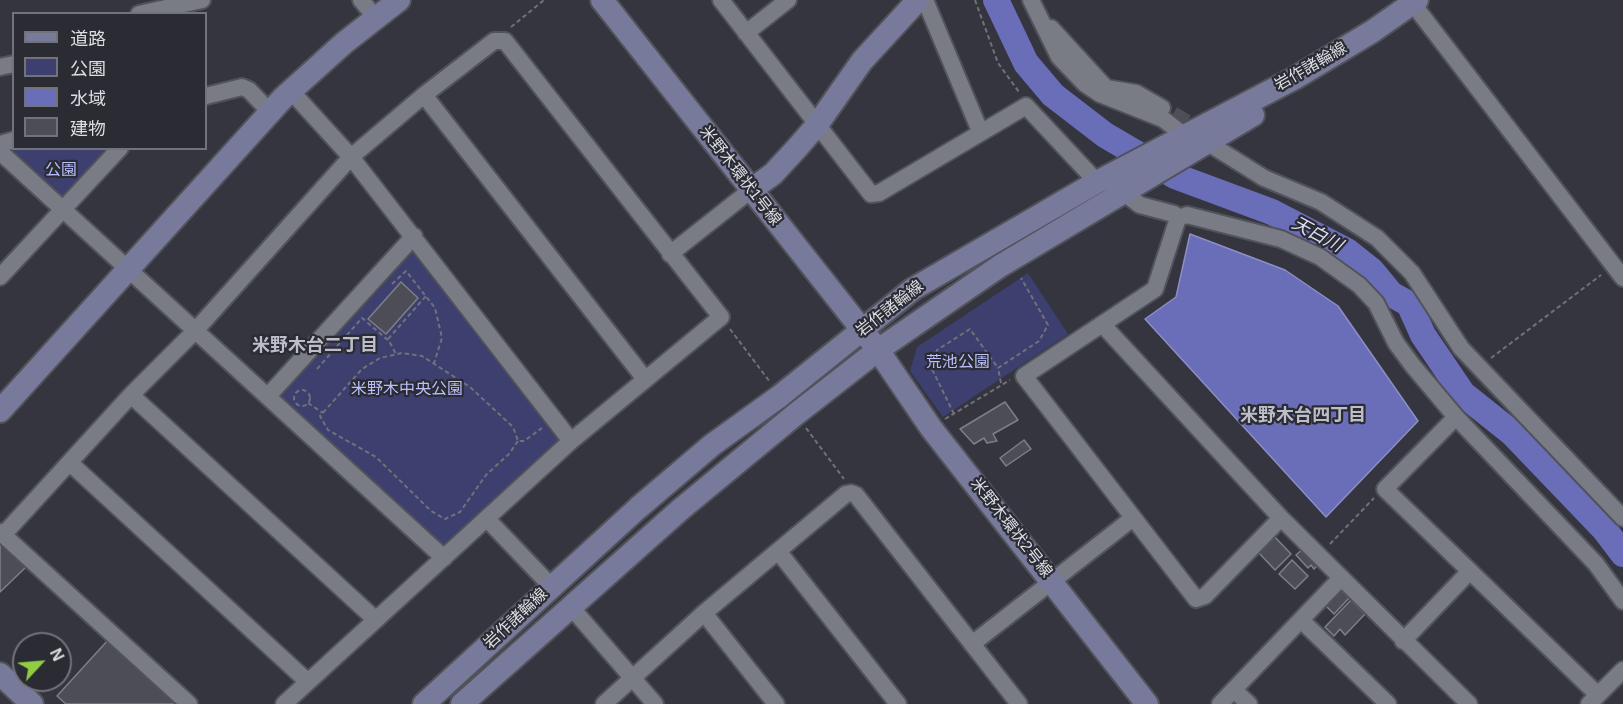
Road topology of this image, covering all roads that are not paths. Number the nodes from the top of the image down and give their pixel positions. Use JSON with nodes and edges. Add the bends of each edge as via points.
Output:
{"nodes":[{"id":1,"x":202,"y":0,"type":"edge"},
{"id":2,"x":361,"y":0,"type":"edge"},
{"id":3,"x":399,"y":0,"type":"edge"},
{"id":4,"x":602,"y":0,"type":"edge"},
{"id":5,"x":721,"y":0,"type":"edge"},
{"id":6,"x":788,"y":0,"type":"edge"},
{"id":7,"x":918,"y":0,"type":"edge"},
{"id":8,"x":925,"y":0,"type":"edge"},
{"id":9,"x":1420,"y":3,"type":"edge"},
{"id":10,"x":1035,"y":7,"type":"edge"},
{"id":11,"x":147,"y":12,"type":"edge"},
{"id":12,"x":376,"y":18,"type":"junction"},
{"id":13,"x":746,"y":33,"type":"junction"},
{"id":14,"x":291,"y":91,"type":"junction"},
{"id":15,"x":424,"y":94,"type":"junction"},
{"id":16,"x":207,"y":96,"type":"edge"},
{"id":17,"x":270,"y":112,"type":"junction"},
{"id":18,"x":1173,"y":114,"type":"tunnel mouth"},
{"id":19,"x":817,"y":125,"type":"junction"},
{"id":20,"x":980,"y":131,"type":"junction"},
{"id":21,"x":1181,"y":138,"type":"junction"},
{"id":22,"x":1208,"y":143,"type":"junction"},
{"id":23,"x":118,"y":150,"type":"edge"},
{"id":24,"x":0,"y":152,"type":"edge"},
{"id":25,"x":1237,"y":152,"type":"dead end"},
{"id":26,"x":351,"y":157,"type":"junction"},
{"id":27,"x":1119,"y":184,"type":"junction"},
{"id":28,"x":751,"y":190,"type":"junction"},
{"id":29,"x":1321,"y":202,"type":"junction"},
{"id":30,"x":64,"y":212,"type":"junction"},
{"id":31,"x":1178,"y":218,"type":"junction"},
{"id":32,"x":414,"y":236,"type":"junction"},
{"id":33,"x":670,"y":254,"type":"junction"},
{"id":34,"x":130,"y":270,"type":"junction"},
{"id":35,"x":1618,"y":271,"type":"edge"},
{"id":36,"x":0,"y":277,"type":"edge"},
{"id":37,"x":1102,"y":324,"type":"junction"},
{"id":38,"x":862,"y":330,"type":"junction"},
{"id":39,"x":195,"y":331,"type":"junction"},
{"id":40,"x":878,"y":350,"type":"junction"},
{"id":41,"x":645,"y":379,"type":"junction"},
{"id":42,"x":131,"y":395,"type":"junction"},
{"id":43,"x":268,"y":396,"type":"junction"},
{"id":44,"x":0,"y":411,"type":"edge"},
{"id":45,"x":1456,"y":417,"type":"junction"},
{"id":46,"x":571,"y":441,"type":"junction"},
{"id":47,"x":70,"y":463,"type":"junction"},
{"id":48,"x":1133,"y":518,"type":"junction"},
{"id":49,"x":1281,"y":518,"type":"junction"},
{"id":50,"x":1623,"y":518,"type":"edge"},
{"id":51,"x":487,"y":519,"type":"junction"},
{"id":52,"x":1,"y":534,"type":"edge"},
{"id":53,"x":778,"y":551,"type":"junction"},
{"id":54,"x":444,"y":558,"type":"junction"},
{"id":55,"x":1470,"y":571,"type":"junction"},
{"id":56,"x":1340,"y":579,"type":"junction"},
{"id":57,"x":1053,"y":581,"type":"junction"},
{"id":58,"x":551,"y":586,"type":"junction"},
{"id":59,"x":1623,"y":602,"type":"edge"},
{"id":60,"x":571,"y":607,"type":"junction"},
{"id":61,"x":704,"y":612,"type":"junction"},
{"id":62,"x":376,"y":620,"type":"junction"},
{"id":63,"x":1301,"y":620,"type":"junction"},
{"id":64,"x":1403,"y":641,"type":"junction"},
{"id":65,"x":972,"y":645,"type":"junction"},
{"id":66,"x":1623,"y":670,"type":"edge"},
{"id":67,"x":0,"y":674,"type":"edge"},
{"id":68,"x":634,"y":676,"type":"junction"},
{"id":69,"x":308,"y":681,"type":"junction"},
{"id":70,"x":1234,"y":690,"type":"junction"},
{"id":71,"x":1594,"y":700,"type":"edge"},
{"id":72,"x":32,"y":704,"type":"edge"},
{"id":73,"x":189,"y":704,"type":"edge"},
{"id":74,"x":284,"y":704,"type":"edge"},
{"id":75,"x":424,"y":704,"type":"edge"},
{"id":76,"x":462,"y":704,"type":"edge"},
{"id":77,"x":604,"y":704,"type":"edge"},
{"id":78,"x":655,"y":704,"type":"edge"},
{"id":79,"x":776,"y":704,"type":"edge"},
{"id":80,"x":898,"y":704,"type":"edge"},
{"id":81,"x":1019,"y":704,"type":"edge"},
{"id":82,"x":1147,"y":704,"type":"edge"},
{"id":83,"x":1220,"y":704,"type":"edge"},
{"id":84,"x":1249,"y":704,"type":"edge"},
{"id":85,"x":1388,"y":704,"type":"edge"},
{"id":86,"x":1468,"y":704,"type":"edge"}],
"edges":[{"from":1,"to":11,"type":"street"},
{"from":2,"to":12,"type":"street"},
{"from":3,"to":12,"type":"main road"},
{"from":4,"to":28,"type":"main road","name":"米野木環状1号線"},
{"from":5,"to":13,"type":"street"},
{"from":6,"to":13,"type":"street"},
{"from":7,"to":19,"type":"main road","via":[[862,61]]},
{"from":8,"to":20,"type":"street"},
{"from":9,"to":21,"type":"main road","name":"岩作諸輪線","via":[[1294,78]]},
{"from":9,"to":22,"type":"main road","name":"岩作諸輪線","via":[[1367,49]]},
{"from":9,"to":35,"type":"street"},
{"from":10,"to":18,"type":"street","via":[[1106,88],[1136,93]]},
{"from":10,"to":21,"type":"street","via":[[1059,57],[1085,84],[1163,119]]},
{"from":12,"to":14,"type":"main road"},
{"from":13,"to":19,"type":"street"},
{"from":14,"to":17,"type":"main road"},
{"from":14,"to":26,"type":"street"},
{"from":15,"to":26,"type":"street"},
{"from":15,"to":33,"type":"street","via":[[494,40],[505,42]]},
{"from":15,"to":41,"type":"street"},
{"from":16,"to":17,"type":"street","via":[[242,87]]},
{"from":17,"to":34,"type":"main road"},
{"from":19,"to":20,"type":"street","via":[[875,195]]},
{"from":19,"to":28,"type":"main road","via":[[773,174]]},
{"from":20,"to":27,"type":"street","via":[[1026,105]]},
{"from":21,"to":27,"type":"main road","name":"岩作諸輪線"},
{"from":22,"to":27,"type":"main road","name":"岩作諸輪線"},
{"from":22,"to":29,"type":"street","via":[[1264,178]]},
{"from":23,"to":30,"type":"street"},
{"from":24,"to":30,"type":"street"},
{"from":25,"to":29,"type":"street","via":[[1311,190]]},
{"from":26,"to":32,"type":"street"},
{"from":26,"to":39,"type":"street"},
{"from":27,"to":31,"type":"street","via":[[1140,205]]},
{"from":27,"to":38,"type":"main road","name":"岩作諸輪線","via":[[913,289]]},
{"from":27,"to":40,"type":"main road","name":"岩作諸輪線"},
{"from":28,"to":33,"type":"street"},
{"from":28,"to":38,"type":"main road","name":"米野木環状1号線"},
{"from":29,"to":50,"type":"street","via":[[1377,238],[1412,273],[1461,348]]},
{"from":30,"to":34,"type":"street"},
{"from":30,"to":36,"type":"street"},
{"from":31,"to":37,"type":"street","via":[[1158,285]]},
{"from":31,"to":45,"type":"street","via":[[1187,215],[1281,239],[1320,257],[1359,285],[1376,303],[1396,343]]},
{"from":32,"to":43,"type":"street"},
{"from":32,"to":46,"type":"street"},
{"from":33,"to":41,"type":"street","via":[[721,317]]},
{"from":34,"to":39,"type":"street"},
{"from":34,"to":44,"type":"main road"},
{"from":37,"to":48,"type":"street","via":[[1024,376]]},
{"from":37,"to":49,"type":"street"},
{"from":38,"to":40,"type":"main road","name":"米野木環状1号線"},
{"from":38,"to":58,"type":"main road","name":"岩作諸輪線","via":[[712,445]]},
{"from":39,"to":42,"type":"street"},
{"from":39,"to":43,"type":"street"},
{"from":40,"to":57,"type":"main road","name":"米野木環状2号線","via":[[931,428]]},
{"from":40,"to":60,"type":"main road","name":"岩作諸輪線","via":[[681,509]]},
{"from":41,"to":46,"type":"street"},
{"from":42,"to":47,"type":"street"},
{"from":42,"to":62,"type":"street"},
{"from":43,"to":54,"type":"street"},
{"from":45,"to":55,"type":"street","via":[[1385,489]]},
{"from":45,"to":59,"type":"street","via":[[1596,564]]},
{"from":46,"to":51,"type":"street"},
{"from":47,"to":52,"type":"street"},
{"from":47,"to":69,"type":"street"},
{"from":48,"to":49,"type":"street","via":[[1196,599],[1205,596]]},
{"from":48,"to":57,"type":"street"},
{"from":49,"to":56,"type":"street"},
{"from":51,"to":54,"type":"street"},
{"from":51,"to":58,"type":"street"},
{"from":52,"to":73,"type":"street"},
{"from":53,"to":61,"type":"street"},
{"from":53,"to":65,"type":"street","via":[[846,494],[856,495]]},
{"from":53,"to":80,"type":"street"},
{"from":54,"to":62,"type":"street"},
{"from":55,"to":64,"type":"street"},
{"from":55,"to":71,"type":"street"},
{"from":56,"to":63,"type":"street"},
{"from":56,"to":64,"type":"street"},
{"from":57,"to":65,"type":"street"},
{"from":57,"to":82,"type":"main road","name":"米野木環状2号線"},
{"from":58,"to":75,"type":"main road","name":"岩作諸輪線"},
{"from":60,"to":68,"type":"street"},
{"from":60,"to":76,"type":"main road","name":"岩作諸輪線"},
{"from":61,"to":68,"type":"street"},
{"from":61,"to":79,"type":"street"},
{"from":62,"to":69,"type":"street"},
{"from":63,"to":70,"type":"street"},
{"from":63,"to":85,"type":"street"},
{"from":64,"to":86,"type":"street"},
{"from":65,"to":81,"type":"street"},
{"from":66,"to":71,"type":"street"},
{"from":67,"to":72,"type":"main road"},
{"from":68,"to":77,"type":"street"},
{"from":68,"to":78,"type":"street"},
{"from":69,"to":74,"type":"street"},
{"from":70,"to":83,"type":"street"},
{"from":70,"to":84,"type":"street"}]}
